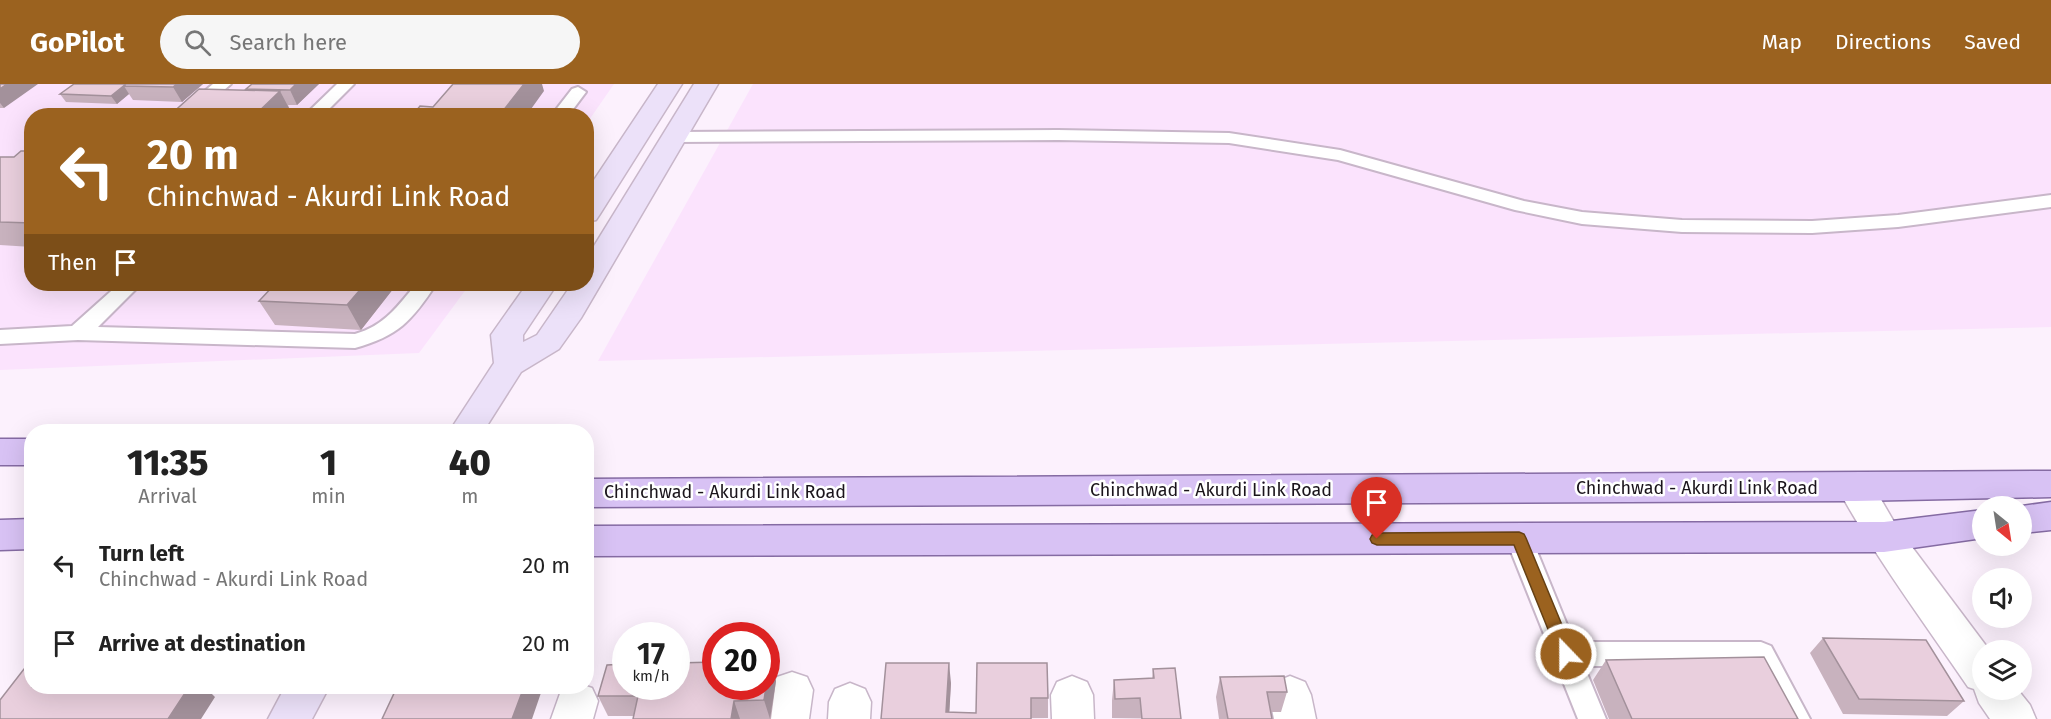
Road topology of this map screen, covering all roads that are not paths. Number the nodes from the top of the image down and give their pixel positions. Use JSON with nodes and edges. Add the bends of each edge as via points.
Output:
{"nodes":[{"id":1,"x":223,"y":84,"type":"edge"},
{"id":2,"x":346,"y":84,"type":"edge"},
{"id":3,"x":670,"y":84,"type":"edge"},
{"id":4,"x":706,"y":84,"type":"edge"},
{"id":5,"x":578,"y":92,"type":"dead end"},
{"id":6,"x":193,"y":108,"type":"edge"},
{"id":7,"x":320,"y":108,"type":"edge"},
{"id":8,"x":565,"y":108,"type":"edge"},
{"id":9,"x":674,"y":137,"type":"junction"},
{"id":10,"x":2051,"y":201,"type":"edge"},
{"id":11,"x":594,"y":202,"type":"edge"},
{"id":12,"x":594,"y":271,"type":"edge"},
{"id":13,"x":123,"y":291,"type":"edge"},
{"id":14,"x":420,"y":291,"type":"edge"},
{"id":15,"x":537,"y":291,"type":"edge"},
{"id":16,"x":582,"y":291,"type":"edge"},
{"id":17,"x":78,"y":333,"type":"junction"},
{"id":18,"x":0,"y":337,"type":"edge"},
{"id":19,"x":510,"y":364,"type":"junction"},
{"id":20,"x":471,"y":424,"type":"edge"},
{"id":21,"x":0,"y":452,"type":"edge"},
{"id":22,"x":24,"y":452,"type":"edge"},
{"id":23,"x":2051,"y":484,"type":"edge"},
{"id":24,"x":1855,"y":487,"type":"junction"},
{"id":25,"x":594,"y":493,"type":"edge"},
{"id":26,"x":2051,"y":516,"type":"edge"},
{"id":27,"x":2032,"y":518,"type":"edge"},
{"id":28,"x":1972,"y":525,"type":"edge"},
{"id":29,"x":24,"y":534,"type":"edge"},
{"id":30,"x":0,"y":535,"type":"edge"},
{"id":31,"x":1884,"y":537,"type":"junction"},
{"id":32,"x":1519,"y":538,"type":"junction"},
{"id":33,"x":594,"y":542,"type":"edge"},
{"id":34,"x":1566,"y":654,"type":"junction"},
{"id":35,"x":1972,"y":659,"type":"edge"},
{"id":36,"x":304,"y":694,"type":"edge"},
{"id":37,"x":2001,"y":700,"type":"edge"},
{"id":38,"x":289,"y":719,"type":"edge"},
{"id":39,"x":1592,"y":719,"type":"edge"},
{"id":40,"x":1796,"y":719,"type":"edge"},
{"id":41,"x":2015,"y":719,"type":"edge"}],
"edges":[{"from":1,"to":6,"type":"lane"},
{"from":2,"to":7,"type":"lane"},
{"from":3,"to":11,"type":"main road"},
{"from":4,"to":9,"type":"main road"},
{"from":5,"to":8,"type":"lane"},
{"from":9,"to":10,"type":"lane","via":[[1229,138],[1340,155],[1522,206],[1582,218],[1682,226],[1812,227],[1898,221]]},
{"from":9,"to":12,"type":"main road"},
{"from":13,"to":17,"type":"lane"},
{"from":14,"to":17,"type":"lane","via":[[391,327],[377,336],[355,341]]},
{"from":15,"to":19,"type":"main road","via":[[507,335]]},
{"from":16,"to":19,"type":"main road","via":[[548,342]]},
{"from":17,"to":18,"type":"lane"},
{"from":19,"to":20,"type":"main road"},
{"from":21,"to":22,"type":"main road"},
{"from":23,"to":24,"type":"main road","name":"Chinchwad - Akurdi Link Road"},
{"from":24,"to":25,"type":"main road","name":"Chinchwad - Akurdi Link Road"},
{"from":24,"to":31,"type":"street"},
{"from":26,"to":27,"type":"main road"},
{"from":28,"to":31,"type":"main road"},
{"from":29,"to":30,"type":"main road"},
{"from":31,"to":32,"type":"main road"},
{"from":31,"to":35,"type":"street"},
{"from":32,"to":33,"type":"main road"},
{"from":32,"to":34,"type":"lane"},
{"from":34,"to":39,"type":"lane"},
{"from":34,"to":40,"type":"lane","via":[[1761,654]]},
{"from":36,"to":38,"type":"main road"},
{"from":37,"to":41,"type":"street"}]}
